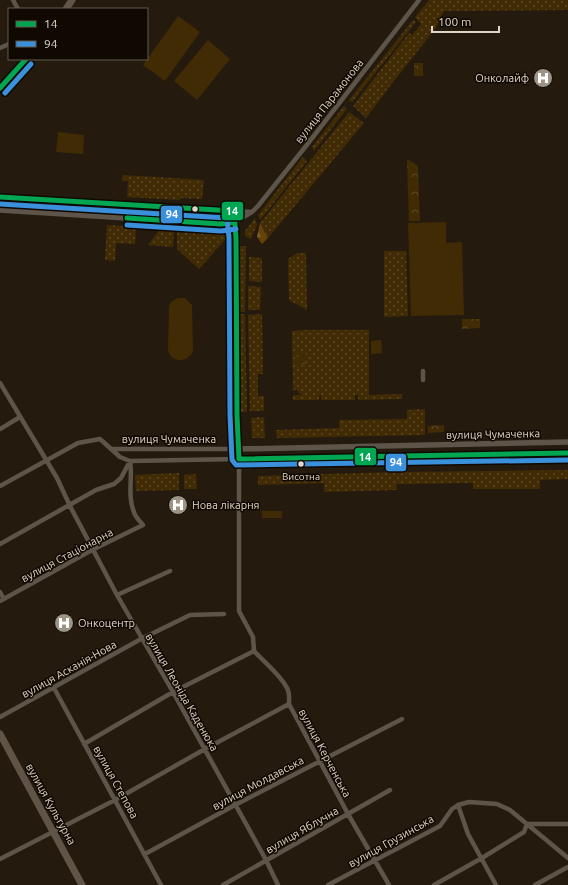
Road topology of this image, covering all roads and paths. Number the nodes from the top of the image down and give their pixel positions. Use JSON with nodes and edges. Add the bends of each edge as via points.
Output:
{"nodes":[{"id":1,"x":419,"y":0,"type":"edge"},
{"id":2,"x":25,"y":60,"type":"edge"},
{"id":3,"x":0,"y":88,"type":"edge"},
{"id":4,"x":0,"y":197,"type":"edge"},
{"id":5,"x":100,"y":203,"type":"junction"},
{"id":6,"x":0,"y":210,"type":"edge"},
{"id":7,"x":234,"y":211,"type":"junction"},
{"id":8,"x":252,"y":212,"type":"junction"},
{"id":9,"x":99,"y":216,"type":"junction"},
{"id":10,"x":235,"y":222,"type":"junction"},
{"id":11,"x":423,"y":371,"type":"dead end"},
{"id":12,"x":423,"y":380,"type":"dead end"},
{"id":13,"x":0,"y":383,"type":"edge"},
{"id":14,"x":20,"y":417,"type":"junction"},
{"id":15,"x":0,"y":429,"type":"edge"},
{"id":16,"x":568,"y":442,"type":"edge"},
{"id":17,"x":111,"y":449,"type":"junction"},
{"id":18,"x":238,"y":449,"type":"junction"},
{"id":19,"x":568,"y":453,"type":"edge"},
{"id":20,"x":239,"y":459,"type":"junction"},
{"id":21,"x":47,"y":460,"type":"junction"},
{"id":22,"x":130,"y":461,"type":"junction"},
{"id":23,"x":0,"y":486,"type":"edge"},
{"id":24,"x":70,"y":506,"type":"junction"},
{"id":25,"x":0,"y":544,"type":"edge"},
{"id":26,"x":92,"y":550,"type":"junction"},
{"id":27,"x":170,"y":571,"type":"dead end"},
{"id":28,"x":0,"y":592,"type":"edge"},
{"id":29,"x":116,"y":595,"type":"junction"},
{"id":30,"x":2,"y":600,"type":"edge"},
{"id":31,"x":224,"y":614,"type":"dead end"},
{"id":32,"x":141,"y":639,"type":"junction"},
{"id":33,"x":254,"y":652,"type":"junction"},
{"id":34,"x":54,"y":688,"type":"junction"},
{"id":35,"x":173,"y":692,"type":"junction"},
{"id":36,"x":289,"y":704,"type":"junction"},
{"id":37,"x":0,"y":717,"type":"edge"},
{"id":38,"x":402,"y":719,"type":"dead end"},
{"id":39,"x":0,"y":734,"type":"edge"},
{"id":40,"x":84,"y":744,"type":"junction"},
{"id":41,"x":205,"y":749,"type":"junction"},
{"id":42,"x":320,"y":761,"type":"junction"},
{"id":43,"x":390,"y":790,"type":"dead end"},
{"id":44,"x":115,"y":800,"type":"junction"},
{"id":45,"x":235,"y":805,"type":"junction"},
{"id":46,"x":458,"y":805,"type":"junction"},
{"id":47,"x":348,"y":814,"type":"junction"},
{"id":48,"x":527,"y":824,"type":"junction"},
{"id":49,"x":568,"y":824,"type":"edge"},
{"id":50,"x":54,"y":832,"type":"junction"},
{"id":51,"x":145,"y":854,"type":"junction"},
{"id":52,"x":482,"y":858,"type":"junction"},
{"id":53,"x":568,"y":858,"type":"edge"},
{"id":54,"x":0,"y":859,"type":"edge"},
{"id":55,"x":266,"y":860,"type":"junction"},
{"id":56,"x":376,"y":861,"type":"junction"},
{"id":57,"x":568,"y":867,"type":"edge"},
{"id":58,"x":82,"y":885,"type":"edge"},
{"id":59,"x":161,"y":885,"type":"edge"},
{"id":60,"x":223,"y":885,"type":"edge"},
{"id":61,"x":278,"y":885,"type":"edge"},
{"id":62,"x":328,"y":885,"type":"edge"},
{"id":63,"x":389,"y":885,"type":"edge"},
{"id":64,"x":434,"y":885,"type":"edge"},
{"id":65,"x":496,"y":885,"type":"edge"},
{"id":66,"x":535,"y":885,"type":"edge"}],
"edges":[{"from":1,"to":8,"type":"street","name":"вулиця Парамонова"},
{"from":2,"to":3,"type":"main road"},
{"from":4,"to":5,"type":"street"},
{"from":5,"to":7,"type":"street"},
{"from":5,"to":9,"type":"street"},
{"from":6,"to":9,"type":"street","name":"вулиця Парамонова"},
{"from":7,"to":8,"type":"street"},
{"from":7,"to":10,"type":"street"},
{"from":8,"to":10,"type":"street","name":"вулиця Парамонова"},
{"from":9,"to":10,"type":"street","name":"вулиця Парамонова","via":[[221,224]]},
{"from":10,"to":18,"type":"street"},
{"from":11,"to":12,"type":"street"},
{"from":13,"to":14,"type":"street","name":"вулиця Леоніда Каденюка"},
{"from":14,"to":15,"type":"street"},
{"from":14,"to":21,"type":"street","name":"вулиця Леоніда Каденюка"},
{"from":16,"to":18,"type":"street","name":"вулиця Чумаченка"},
{"from":17,"to":18,"type":"street","name":"вулиця Чумаченка"},
{"from":17,"to":21,"type":"street","via":[[100,440],[82,442]]},
{"from":17,"to":22,"type":"street","name":"вулиця Чумаченка"},
{"from":18,"to":20,"type":"street"},
{"from":19,"to":20,"type":"street","name":"вулиця Чумаченка"},
{"from":20,"to":22,"type":"street","name":"вулиця Чумаченка"},
{"from":20,"to":33,"type":"street","via":[[239,611],[253,637]]},
{"from":21,"to":23,"type":"street"},
{"from":21,"to":24,"type":"street","name":"вулиця Леоніда Каденюка"},
{"from":22,"to":24,"type":"street","via":[[118,482],[96,490]]},
{"from":22,"to":26,"type":"street","name":"вулиця Стаціонарна","via":[[132,508],[143,525]]},
{"from":24,"to":25,"type":"street"},
{"from":24,"to":26,"type":"street","name":"вулиця Леоніда Каденюка"},
{"from":26,"to":29,"type":"street","name":"вулиця Леоніда Каденюка"},
{"from":26,"to":30,"type":"street","name":"вулиця Стаціонарна"},
{"from":27,"to":29,"type":"street"},
{"from":28,"to":30,"type":"street"},
{"from":29,"to":32,"type":"street","name":"вулиця Леоніда Каденюка"},
{"from":31,"to":32,"type":"street","name":"вулиця Асканія-Нова","via":[[190,615]]},
{"from":32,"to":34,"type":"street","name":"вулиця Асканія-Нова"},
{"from":32,"to":35,"type":"street","name":"вулиця Леоніда Каденюка"},
{"from":33,"to":35,"type":"street"},
{"from":33,"to":36,"type":"street","name":"вулиця Керченська","via":[[287,687]]},
{"from":34,"to":37,"type":"street","name":"вулиця Асканія-Нова"},
{"from":34,"to":40,"type":"street","name":"вулиця Степова"},
{"from":35,"to":40,"type":"street"},
{"from":35,"to":41,"type":"street","name":"вулиця Леоніда Каденюка"},
{"from":36,"to":41,"type":"street"},
{"from":36,"to":42,"type":"street","name":"вулиця Керченська"},
{"from":38,"to":42,"type":"street","name":"вулиця Молдавська"},
{"from":39,"to":50,"type":"main road","name":"вулиця Культурна"},
{"from":40,"to":44,"type":"street","name":"вулиця Степова"},
{"from":41,"to":44,"type":"street"},
{"from":41,"to":45,"type":"street","name":"вулиця Леоніда Каденюка"},
{"from":42,"to":45,"type":"street","name":"вулиця Молдавська"},
{"from":42,"to":47,"type":"street","name":"вулиця Керченська"},
{"from":43,"to":47,"type":"street","name":"вулиця Яблучна"},
{"from":44,"to":50,"type":"street"},
{"from":44,"to":51,"type":"street","name":"вулиця Степова"},
{"from":45,"to":51,"type":"street","name":"вулиця Молдавська"},
{"from":45,"to":55,"type":"street","name":"вулиця Леоніда Каденюка"},
{"from":46,"to":48,"type":"street","via":[[469,802],[497,804],[510,810]]},
{"from":46,"to":52,"type":"street","via":[[468,834]]},
{"from":46,"to":56,"type":"street","name":"вулиця Грузинська","via":[[440,826]]},
{"from":47,"to":55,"type":"street","name":"вулиця Яблучна"},
{"from":47,"to":56,"type":"street","name":"вулиця Керченська"},
{"from":48,"to":49,"type":"street"},
{"from":48,"to":52,"type":"street","via":[[524,832]]},
{"from":48,"to":53,"type":"street"},
{"from":50,"to":54,"type":"street"},
{"from":50,"to":58,"type":"main road","name":"вулиця Культурна"},
{"from":51,"to":59,"type":"street","name":"вулиця Степова"},
{"from":52,"to":64,"type":"street"},
{"from":52,"to":65,"type":"street"},
{"from":55,"to":60,"type":"street","name":"вулиця Яблучна"},
{"from":55,"to":61,"type":"street","name":"вулиця Леоніда Каденюка"},
{"from":56,"to":62,"type":"street","name":"вулиця Грузинська"},
{"from":56,"to":63,"type":"street","name":"вулиця Керченська"},
{"from":57,"to":66,"type":"street"}]}
